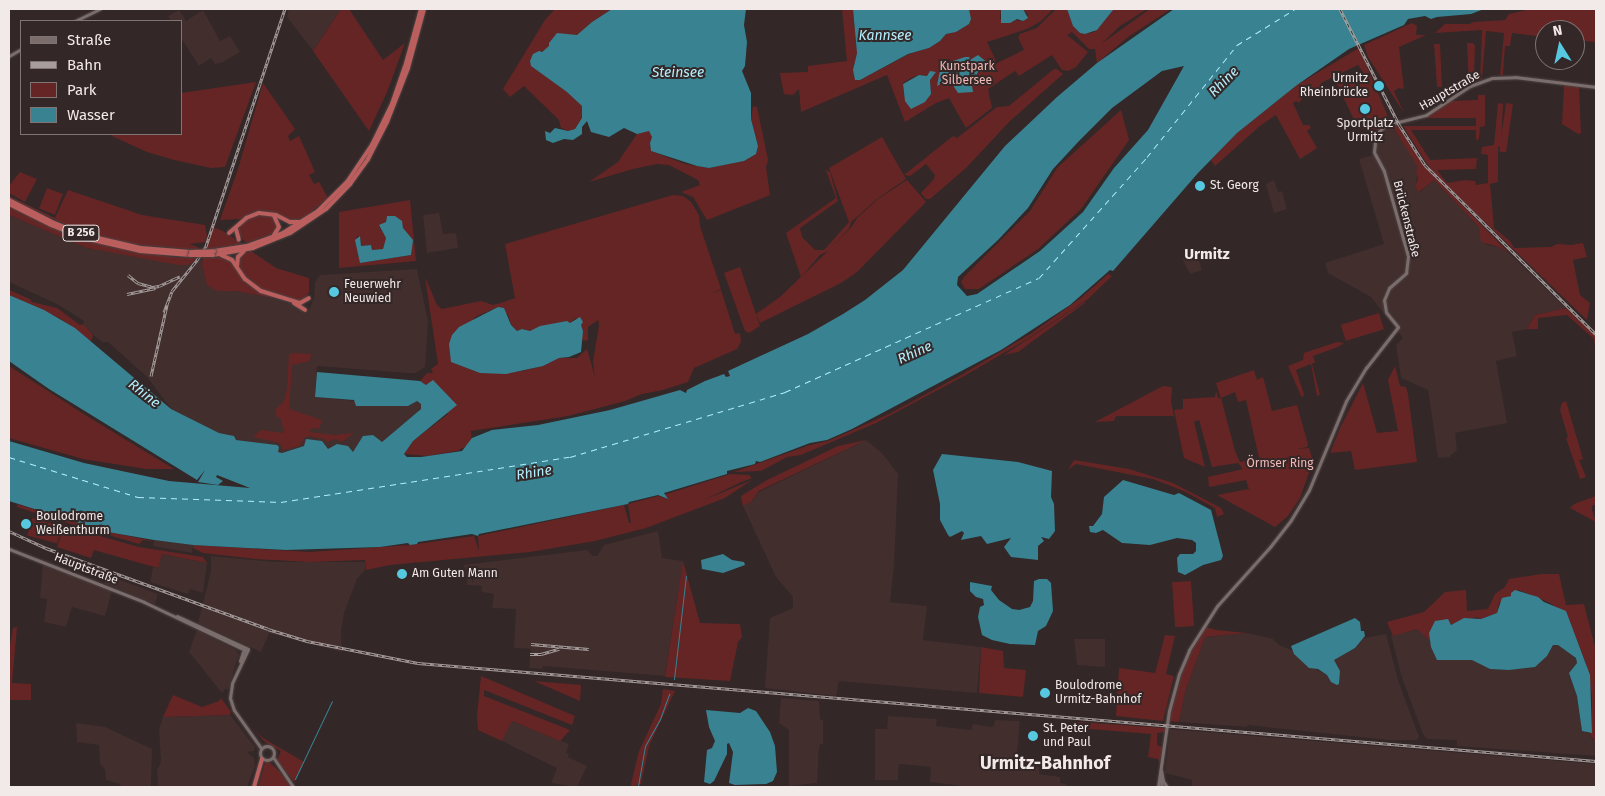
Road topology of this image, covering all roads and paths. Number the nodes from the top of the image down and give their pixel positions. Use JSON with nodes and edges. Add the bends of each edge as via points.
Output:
{"nodes":[{"id":1,"x":100,"y":9,"type":"edge"},
{"id":2,"x":422,"y":9,"type":"edge"},
{"id":3,"x":77,"y":20,"type":"edge"},
{"id":4,"x":20,"y":50,"type":"edge"},
{"id":5,"x":9,"y":56,"type":"edge"},
{"id":6,"x":1596,"y":87,"type":"edge"},
{"id":7,"x":1376,"y":134,"type":"joint"},
{"id":8,"x":373,"y":147,"type":"junction"},
{"id":9,"x":9,"y":200,"type":"edge"},
{"id":10,"x":9,"y":204,"type":"edge"},
{"id":11,"x":273,"y":215,"type":"junction"},
{"id":12,"x":303,"y":221,"type":"junction"},
{"id":13,"x":239,"y":224,"type":"junction"},
{"id":14,"x":236,"y":229,"type":"junction"},
{"id":15,"x":268,"y":239,"type":"junction"},
{"id":16,"x":240,"y":240,"type":"dead end"},
{"id":17,"x":251,"y":246,"type":"junction"},
{"id":18,"x":244,"y":248,"type":"junction"},
{"id":19,"x":213,"y":253,"type":"junction"},
{"id":20,"x":190,"y":254,"type":"junction"},
{"id":21,"x":219,"y":254,"type":"junction"},
{"id":22,"x":237,"y":267,"type":"junction"},
{"id":23,"x":309,"y":298,"type":"dead end"},
{"id":24,"x":292,"y":302,"type":"junction"},
{"id":25,"x":300,"y":303,"type":"junction"},
{"id":26,"x":9,"y":549,"type":"edge"},
{"id":27,"x":197,"y":626,"type":"junction"},
{"id":28,"x":236,"y":646,"type":"junction"},
{"id":29,"x":247,"y":650,"type":"junction"},
{"id":30,"x":242,"y":655,"type":"junction"},
{"id":31,"x":239,"y":666,"type":"junction"},
{"id":32,"x":263,"y":747,"type":"junction"},
{"id":33,"x":1162,"y":754,"type":"junction"},
{"id":34,"x":273,"y":756,"type":"junction"},
{"id":35,"x":266,"y":759,"type":"junction"},
{"id":36,"x":280,"y":770,"type":"junction"},
{"id":37,"x":256,"y":787,"type":"edge"},
{"id":38,"x":293,"y":787,"type":"edge"},
{"id":39,"x":1162,"y":787,"type":"edge"}],
"edges":[{"from":1,"to":3,"type":"main road"},
{"from":2,"to":8,"type":"highway","number":"B 256","via":[[401,88]]},
{"from":4,"to":5,"type":"main road"},
{"from":6,"to":7,"type":"main road","name":"Hauptstraße","via":[[1492,78],[1470,86],[1426,115],[1386,125]]},
{"from":7,"to":33,"type":"main road","name":"Brückenstraße","via":[[1374,152],[1385,173],[1408,256],[1406,273],[1389,288],[1384,300],[1386,312],[1398,327],[1366,368],[1346,401],[1309,490],[1291,520],[1217,606],[1189,650],[1173,692]]},
{"from":8,"to":12,"type":"highway","number":"B 256","via":[[340,190]]},
{"from":8,"to":17,"type":"highway","number":"B 256","via":[[354,179],[326,209],[290,233]]},
{"from":9,"to":20,"type":"highway","number":"B 256","via":[[52,222],[85,234],[141,248]]},
{"from":10,"to":20,"type":"highway","number":"B 256","via":[[50,225],[94,240],[140,251]]},
{"from":11,"to":12,"type":"highway","via":[[292,223]]},
{"from":11,"to":13,"type":"highway","via":[[253,215]]},
{"from":11,"to":15,"type":"highway","via":[[278,219],[279,227]]},
{"from":12,"to":15,"type":"highway","number":"B 256"},
{"from":13,"to":14,"type":"highway"},
{"from":13,"to":14,"type":"highway","via":[[230,233]]},
{"from":14,"to":16,"type":"highway"},
{"from":15,"to":17,"type":"highway","number":"B 256"},
{"from":17,"to":18,"type":"highway","number":"B 256"},
{"from":18,"to":19,"type":"highway","number":"B 256"},
{"from":18,"to":21,"type":"highway","number":"B 256"},
{"from":18,"to":22,"type":"highway","via":[[238,257]]},
{"from":19,"to":20,"type":"highway","number":"B 256","bridge":true},
{"from":19,"to":21,"type":"highway","number":"B 256"},
{"from":21,"to":22,"type":"highway"},
{"from":22,"to":24,"type":"highway","via":[[254,287]]},
{"from":23,"to":25,"type":"highway"},
{"from":24,"to":25,"type":"highway"},
{"from":24,"to":25,"type":"highway","via":[[305,310]]},
{"from":26,"to":27,"type":"main road","name":"Hauptstraße"},
{"from":27,"to":28,"type":"main road"},
{"from":27,"to":29,"type":"main road"},
{"from":28,"to":29,"type":"main road"},
{"from":28,"to":30,"type":"main road"},
{"from":29,"to":30,"type":"main road"},
{"from":29,"to":31,"type":"main road"},
{"from":30,"to":31,"type":"main road"},
{"from":31,"to":32,"type":"main road","via":[[231,690],[231,703]]},
{"from":32,"to":34,"type":"main road","via":[[272,748]]},
{"from":32,"to":35,"type":"main road","via":[[259,754]]},
{"from":33,"to":39,"type":"main road"},
{"from":33,"to":39,"type":"main road"},
{"from":34,"to":35,"type":"main road"},
{"from":34,"to":36,"type":"main road"},
{"from":35,"to":36,"type":"main road"},
{"from":35,"to":37,"type":"highway"},
{"from":36,"to":38,"type":"main road"}]}
